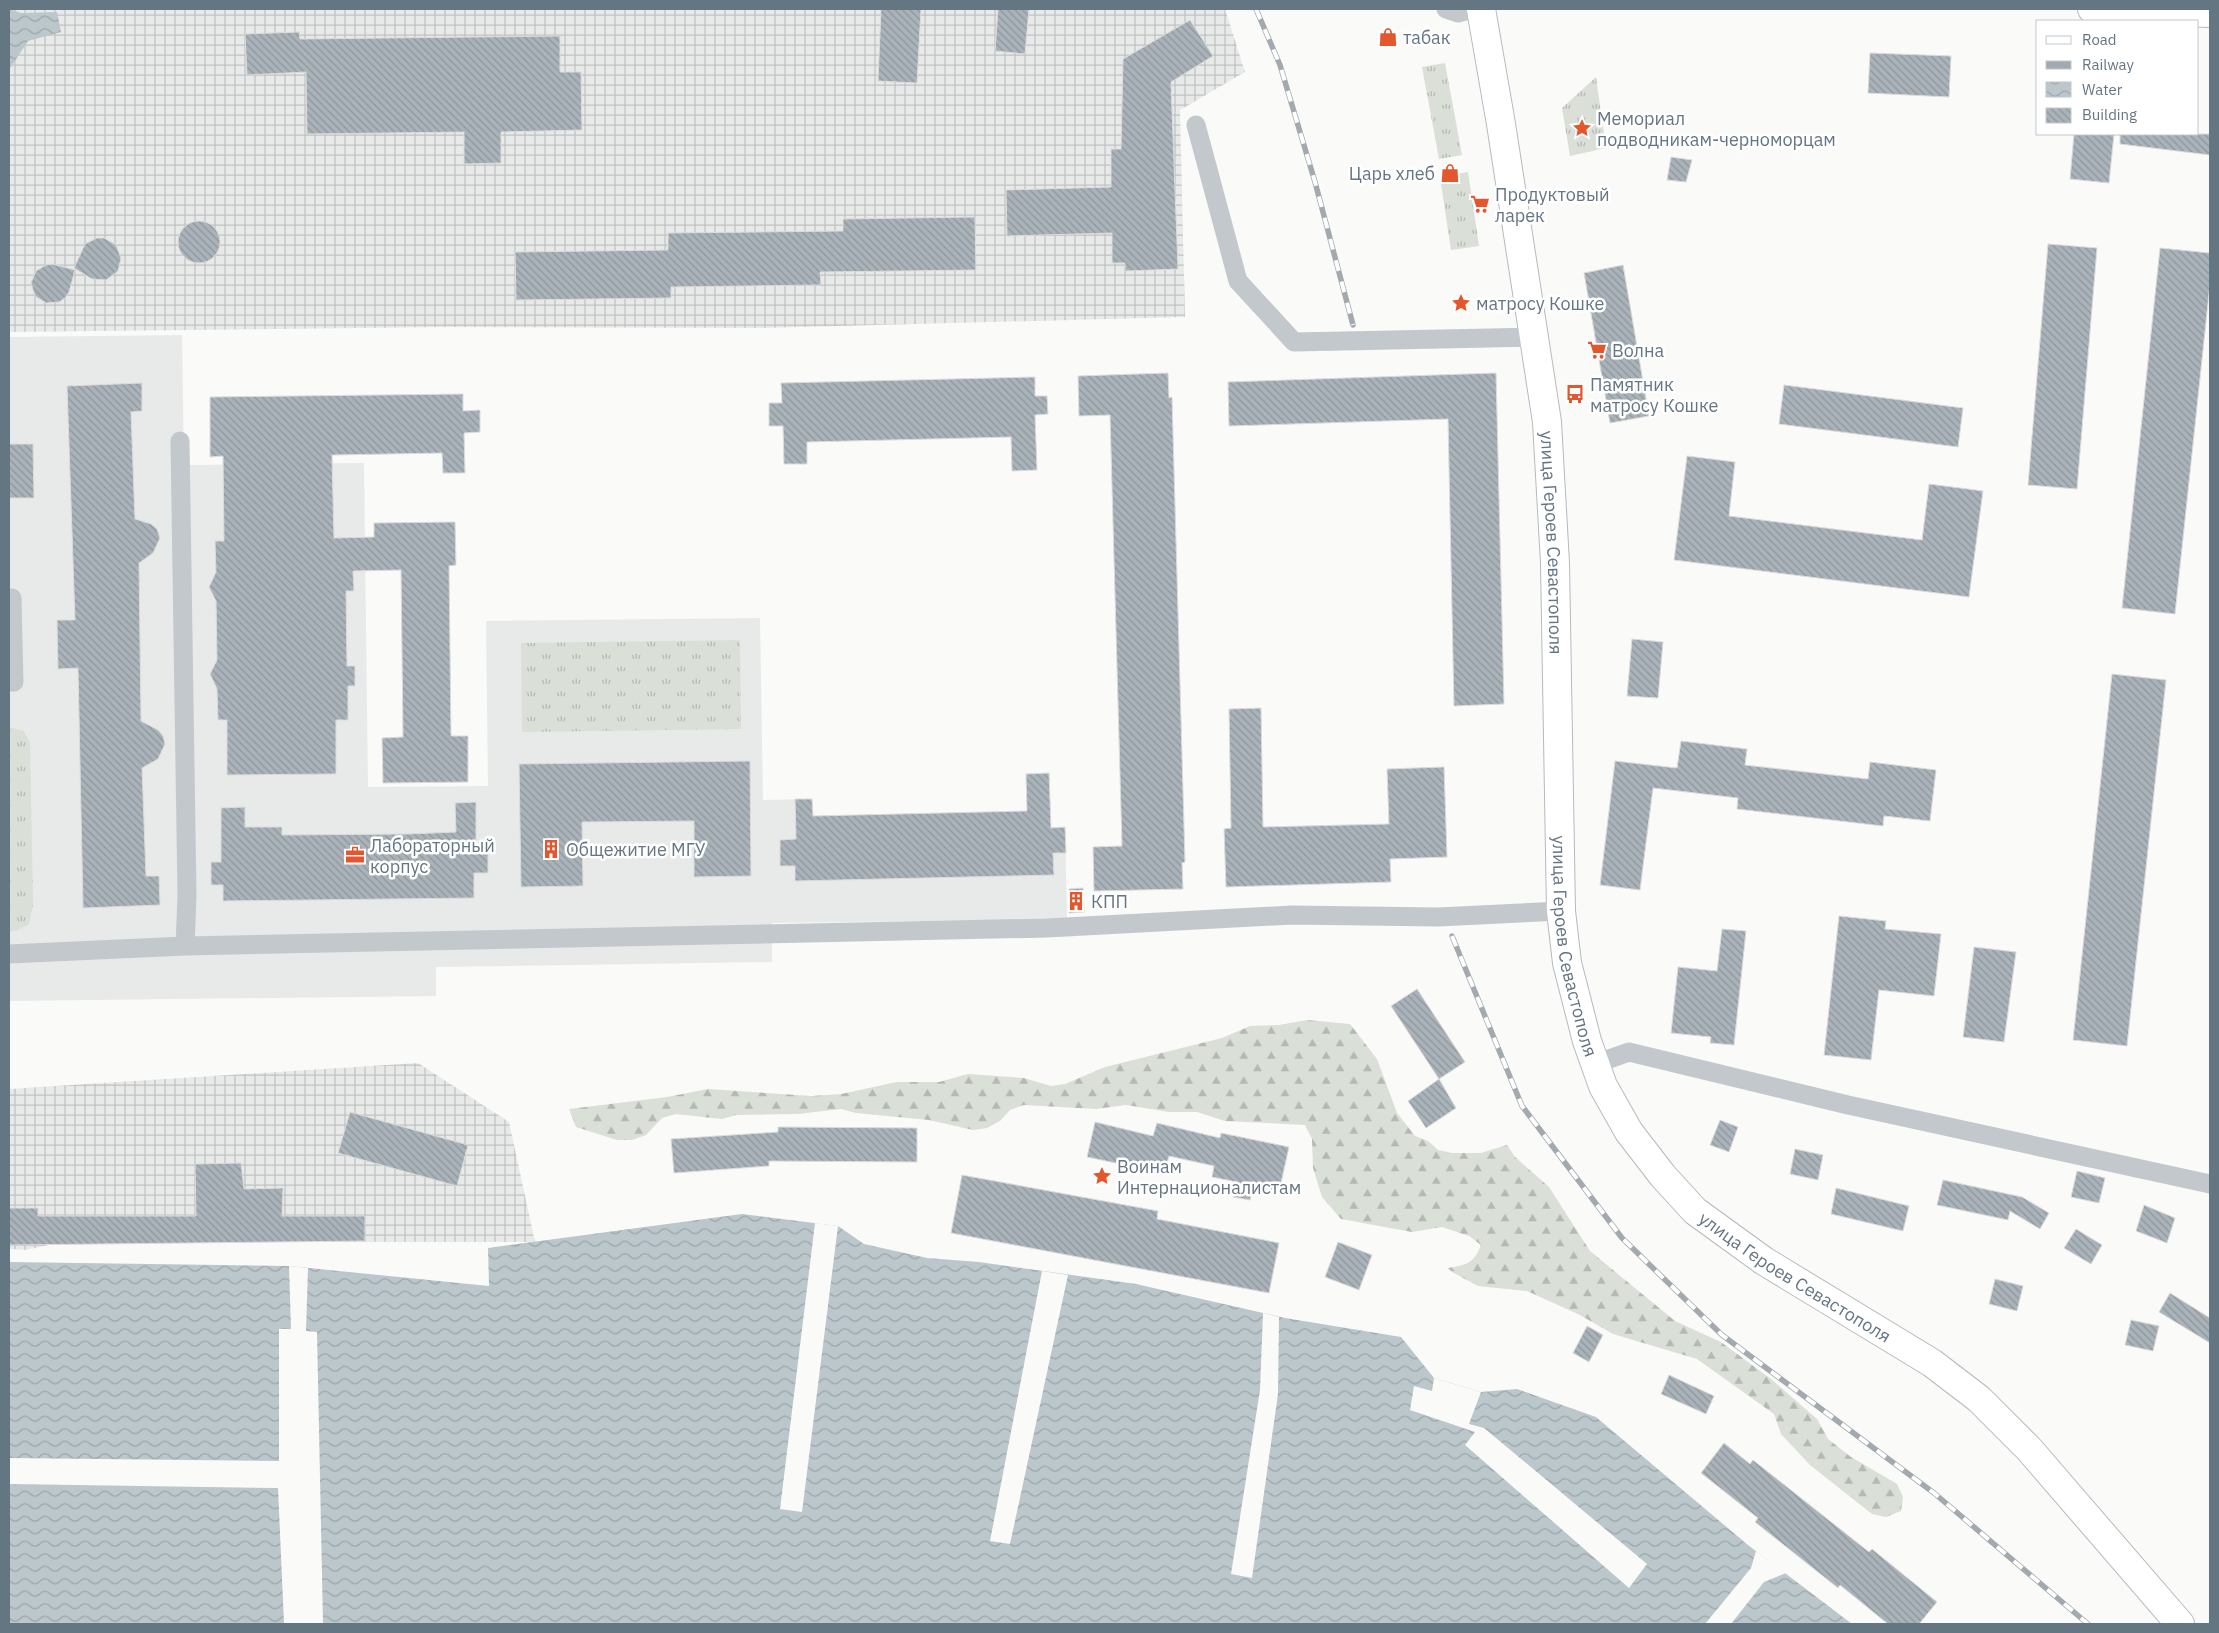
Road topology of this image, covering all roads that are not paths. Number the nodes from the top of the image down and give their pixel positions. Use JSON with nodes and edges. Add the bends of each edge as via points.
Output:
{"nodes":[{"id":1,"x":1446,"y":9,"type":"edge"},
{"id":2,"x":1472,"y":9,"type":"edge"},
{"id":3,"x":1481,"y":9,"type":"edge"},
{"id":4,"x":2092,"y":9,"type":"edge"},
{"id":5,"x":2210,"y":14,"type":"edge"},
{"id":6,"x":1196,"y":124,"type":"dead end"},
{"id":7,"x":1534,"y":337,"type":"junction"},
{"id":8,"x":180,"y":441,"type":"dead end"},
{"id":9,"x":9,"y":598,"type":"edge"},
{"id":10,"x":9,"y":682,"type":"edge"},
{"id":11,"x":1561,"y":911,"type":"junction"},
{"id":12,"x":185,"y":946,"type":"junction"},
{"id":13,"x":9,"y":954,"type":"edge"},
{"id":14,"x":1595,"y":1064,"type":"junction"},
{"id":15,"x":2210,"y":1184,"type":"edge"},
{"id":16,"x":2180,"y":1624,"type":"edge"}],
"edges":[{"from":1,"to":2,"type":"street","via":[[1458,13]]},
{"from":3,"to":7,"type":"main road","name":"улица Героев Севастополя"},
{"from":4,"to":5,"type":"main road"},
{"from":6,"to":7,"type":"street","via":[[1238,281],[1294,342]]},
{"from":7,"to":11,"type":"main road","name":"улица Героев Севастополя","via":[[1547,422],[1555,563]]},
{"from":8,"to":12,"type":"street"},
{"from":9,"to":10,"type":"street","via":[[12,598],[14,682]]},
{"from":11,"to":12,"type":"street","via":[[1438,917],[1292,915],[1048,928]]},
{"from":11,"to":14,"type":"main road","name":"улица Героев Севастополя","via":[[1566,963]]},
{"from":12,"to":13,"type":"street"},
{"from":14,"to":15,"type":"street","via":[[1629,1052],[1848,1105]]},
{"from":14,"to":16,"type":"main road","name":"улица Героев Севастополя","via":[[1603,1086],[1629,1132],[1695,1211],[1764,1261],[1932,1363],[1979,1398],[2029,1449]]}]}
